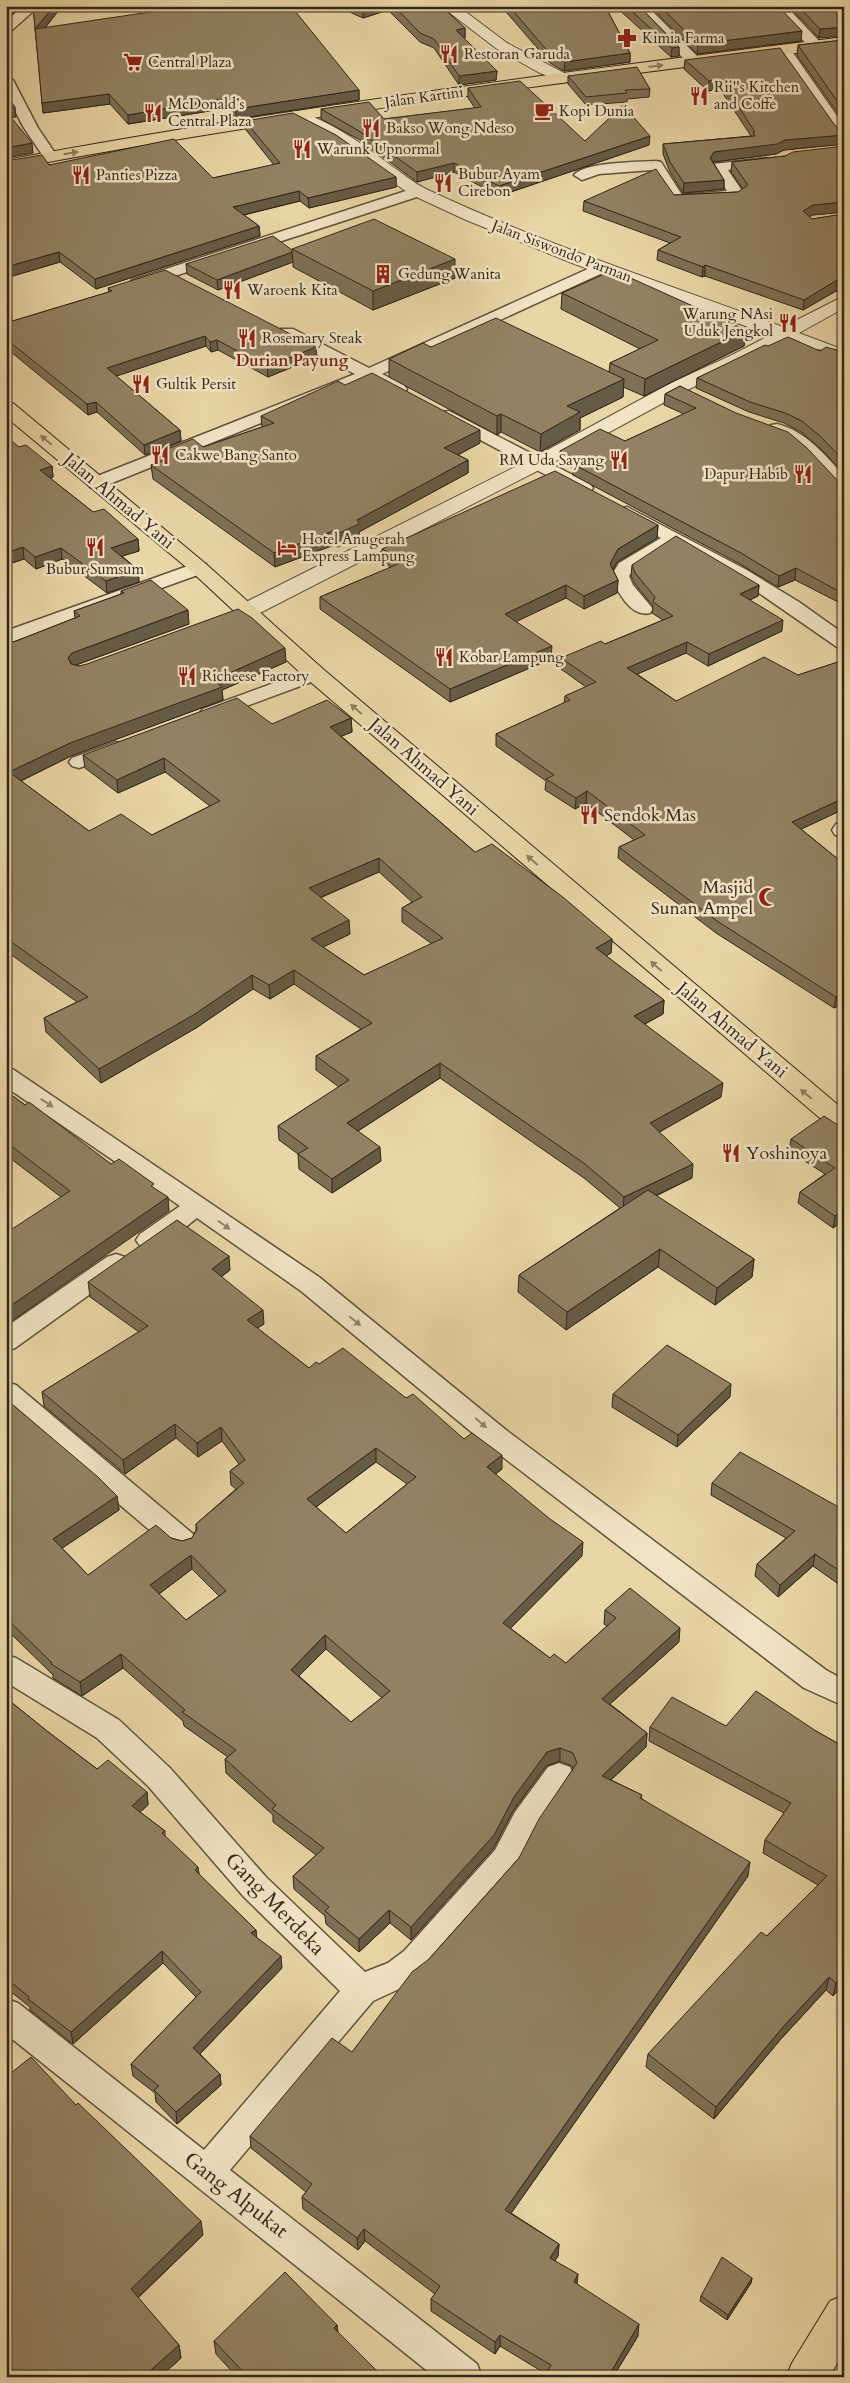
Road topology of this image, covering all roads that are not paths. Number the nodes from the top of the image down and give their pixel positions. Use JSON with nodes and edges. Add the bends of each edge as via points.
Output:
{"nodes":[{"id":1,"x":32,"y":6,"type":"edge"},
{"id":2,"x":448,"y":6,"type":"edge"},
{"id":3,"x":639,"y":6,"type":"edge"},
{"id":4,"x":778,"y":6,"type":"edge"},
{"id":5,"x":6,"y":28,"type":"edge"},
{"id":6,"x":844,"y":42,"type":"edge"},
{"id":7,"x":502,"y":46,"type":"junction"},
{"id":8,"x":816,"y":46,"type":"junction"},
{"id":9,"x":784,"y":50,"type":"junction"},
{"id":10,"x":694,"y":61,"type":"junction"},
{"id":11,"x":564,"y":78,"type":"junction"},
{"id":12,"x":6,"y":80,"type":"edge"},
{"id":13,"x":512,"y":84,"type":"junction"},
{"id":14,"x":295,"y":116,"type":"junction"},
{"id":15,"x":844,"y":137,"type":"edge"},
{"id":16,"x":50,"y":156,"type":"junction"},
{"id":17,"x":784,"y":160,"type":"edge"},
{"id":18,"x":6,"y":165,"type":"edge"},
{"id":19,"x":582,"y":175,"type":"edge"},
{"id":20,"x":418,"y":192,"type":"junction"},
{"id":21,"x":601,"y":268,"type":"junction"},
{"id":22,"x":168,"y":274,"type":"junction"},
{"id":23,"x":186,"y":282,"type":"edge"},
{"id":24,"x":123,"y":288,"type":"edge"},
{"id":25,"x":844,"y":301,"type":"edge"},
{"id":26,"x":273,"y":326,"type":"edge"},
{"id":27,"x":786,"y":333,"type":"junction"},
{"id":28,"x":844,"y":357,"type":"edge"},
{"id":29,"x":370,"y":374,"type":"junction"},
{"id":30,"x":412,"y":397,"type":"edge"},
{"id":31,"x":6,"y":407,"type":"edge"},
{"id":32,"x":438,"y":410,"type":"edge"},
{"id":33,"x":760,"y":424,"type":"edge"},
{"id":34,"x":538,"y":463,"type":"junction"},
{"id":35,"x":96,"y":483,"type":"junction"},
{"id":36,"x":844,"y":487,"type":"edge"},
{"id":37,"x":597,"y":496,"type":"edge"},
{"id":38,"x":614,"y":506,"type":"edge"},
{"id":39,"x":674,"y":538,"type":"junction"},
{"id":40,"x":199,"y":568,"type":"junction"},
{"id":41,"x":644,"y":609,"type":"dead end"},
{"id":42,"x":239,"y":614,"type":"junction"},
{"id":43,"x":6,"y":638,"type":"edge"},
{"id":44,"x":844,"y":643,"type":"edge"},
{"id":45,"x":316,"y":674,"type":"junction"},
{"id":46,"x":188,"y":722,"type":"edge"},
{"id":47,"x":134,"y":742,"type":"edge"},
{"id":48,"x":80,"y":762,"type":"dead end"},
{"id":49,"x":6,"y":1076,"type":"edge"},
{"id":50,"x":844,"y":1125,"type":"edge"},
{"id":51,"x":197,"y":1206,"type":"junction"},
{"id":52,"x":6,"y":1342,"type":"edge"},
{"id":53,"x":6,"y":1392,"type":"edge"},
{"id":54,"x":183,"y":1542,"type":"edge"},
{"id":55,"x":6,"y":1667,"type":"edge"},
{"id":56,"x":844,"y":1694,"type":"edge"},
{"id":57,"x":559,"y":1776,"type":"dead end"},
{"id":58,"x":362,"y":1990,"type":"junction"},
{"id":59,"x":6,"y":2014,"type":"edge"},
{"id":60,"x":208,"y":2172,"type":"junction"},
{"id":61,"x":844,"y":2315,"type":"edge"},
{"id":62,"x":464,"y":2377,"type":"edge"},
{"id":63,"x":806,"y":2377,"type":"edge"}],
"edges":[{"from":1,"to":5,"type":"street"},
{"from":2,"to":7,"type":"street"},
{"from":3,"to":10,"type":"street"},
{"from":4,"to":8,"type":"street"},
{"from":6,"to":8,"type":"main road","name":"Jalan Kartini"},
{"from":7,"to":11,"type":"street"},
{"from":7,"to":13,"type":"street","via":[[515,75]]},
{"from":8,"to":9,"type":"main road","name":"Jalan Kartini"},
{"from":9,"to":10,"type":"main road","name":"Jalan Kartini"},
{"from":9,"to":15,"type":"street"},
{"from":11,"to":10,"type":"main road","name":"Jalan Kartini","one_way":true},
{"from":11,"to":13,"type":"main road","name":"Jalan Kartini"},
{"from":12,"to":16,"type":"street"},
{"from":13,"to":14,"type":"main road","name":"Jalan Kartini"},
{"from":16,"to":14,"type":"main road","name":"Jalan Kartini","one_way":true},
{"from":14,"to":20,"type":"street","name":"Jalan Siswondo Parman","via":[[336,135]]},
{"from":16,"to":18,"type":"main road","name":"Jalan Kartini"},
{"from":17,"to":19,"type":"street","via":[[718,167],[737,195],[678,200],[656,165],[597,170]]},
{"from":20,"to":21,"type":"street","name":"Jalan Siswondo Parman"},
{"from":20,"to":22,"type":"street"},
{"from":21,"to":27,"type":"street","name":"Jalan Siswondo Parman"},
{"from":21,"to":29,"type":"street"},
{"from":22,"to":23,"type":"street"},
{"from":22,"to":24,"type":"street"},
{"from":25,"to":27,"type":"street"},
{"from":26,"to":29,"type":"street"},
{"from":27,"to":28,"type":"street","name":"Jalan Siswondo Parman"},
{"from":27,"to":34,"type":"street","via":[[686,391]]},
{"from":29,"to":30,"type":"street"},
{"from":29,"to":35,"type":"street"},
{"from":35,"to":31,"type":"main road","name":"Jalan Ahmad Yani","one_way":true},
{"from":32,"to":34,"type":"street"},
{"from":33,"to":36,"type":"street","via":[[794,437]]},
{"from":34,"to":37,"type":"street"},
{"from":34,"to":42,"type":"street"},
{"from":35,"to":40,"type":"main road","name":"Jalan Ahmad Yani"},
{"from":38,"to":39,"type":"street"},
{"from":39,"to":41,"type":"street","via":[[626,567],[620,576],[624,586]]},
{"from":39,"to":44,"type":"street","via":[[802,612]]},
{"from":40,"to":42,"type":"main road","name":"Jalan Ahmad Yani"},
{"from":40,"to":43,"type":"street"},
{"from":42,"to":45,"type":"main road","name":"Jalan Ahmad Yani"},
{"from":45,"to":46,"type":"street"},
{"from":50,"to":45,"type":"main road","name":"Jalan Ahmad Yani","one_way":true},
{"from":47,"to":48,"type":"street"},
{"from":49,"to":51,"type":"street","one_way":true},
{"from":51,"to":52,"type":"street"},
{"from":51,"to":56,"type":"street","one_way":true,"via":[[310,1284],[496,1437],[815,1679]]},
{"from":53,"to":54,"type":"street"},
{"from":55,"to":58,"type":"street","name":"Gang Merdeka","via":[[108,1729],[159,1777],[255,1887]]},
{"from":57,"to":58,"type":"street","via":[[526,1822],[506,1860],[416,1961],[400,1973]]},
{"from":58,"to":60,"type":"street"},
{"from":59,"to":60,"type":"street","name":"Gang Alpukat"},
{"from":60,"to":62,"type":"street","name":"Gang Alpukat"},
{"from":61,"to":63,"type":"main road"}]}
